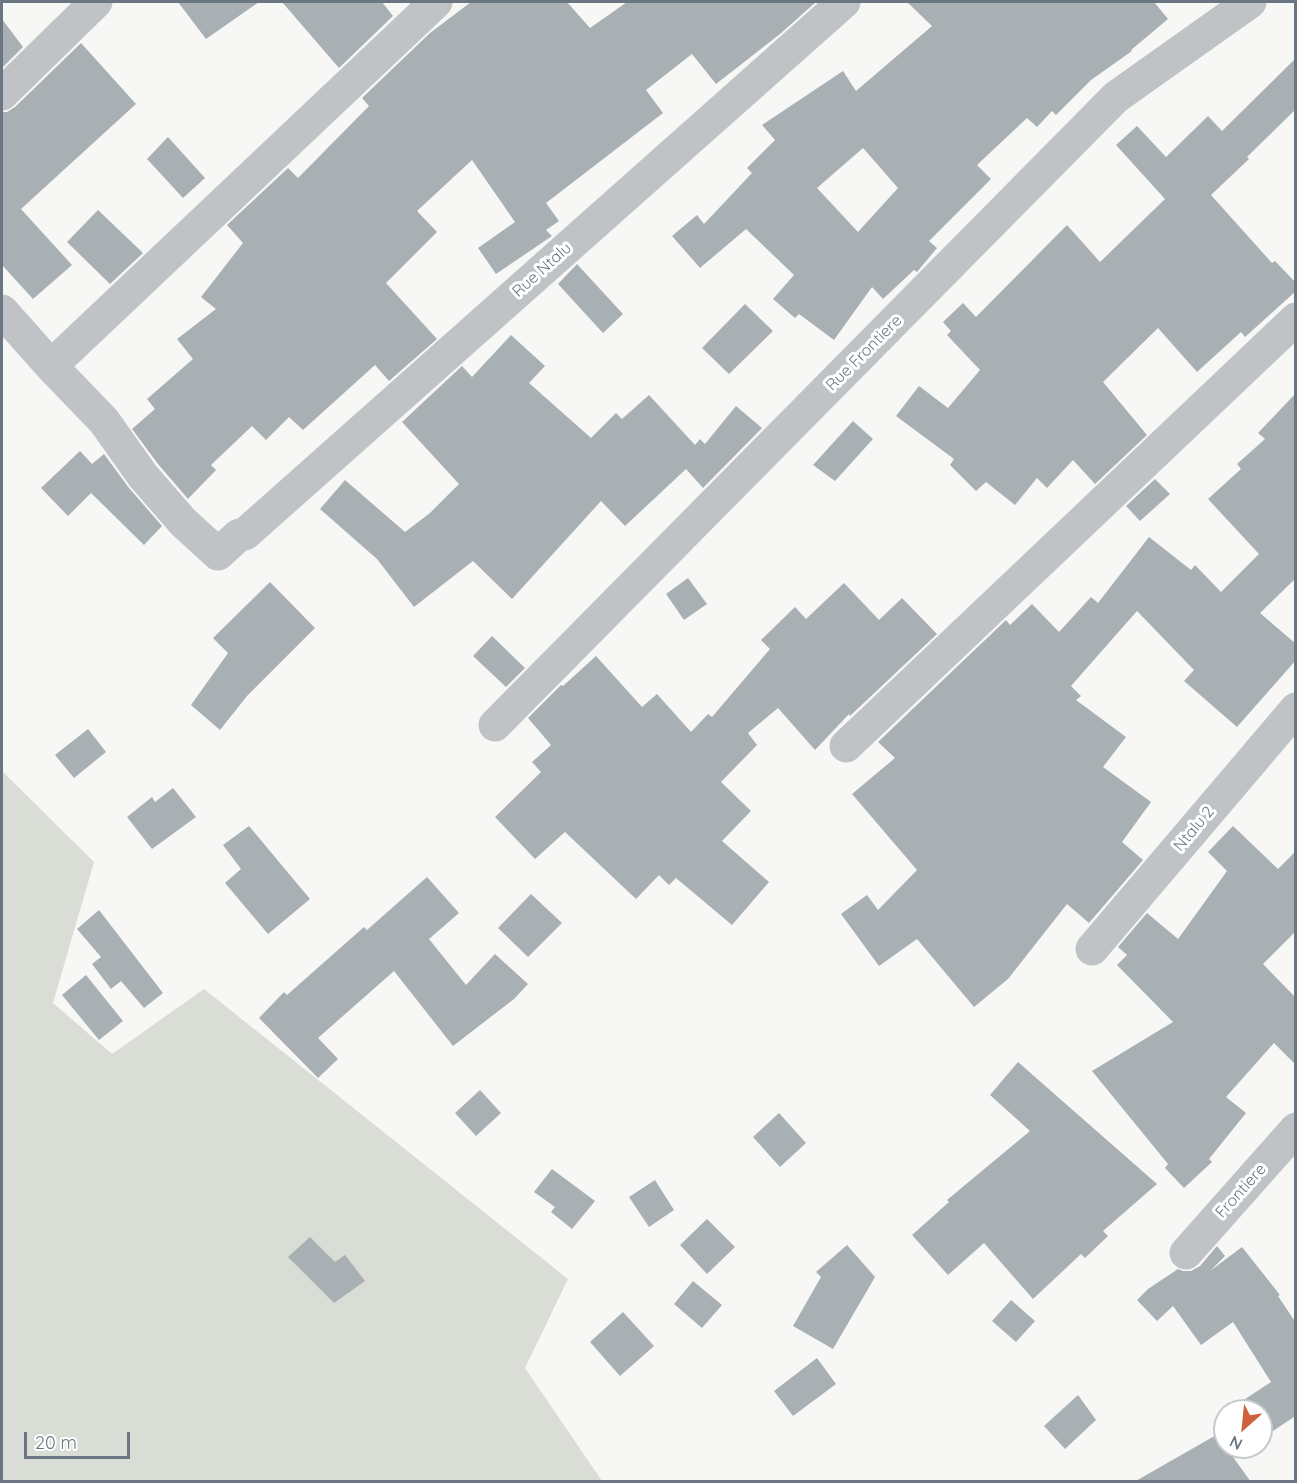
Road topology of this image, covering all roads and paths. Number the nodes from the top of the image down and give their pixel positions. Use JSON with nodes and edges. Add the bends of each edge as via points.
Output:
{"nodes":[{"id":1,"x":96,"y":2,"type":"edge"},
{"id":2,"x":436,"y":2,"type":"edge"},
{"id":3,"x":844,"y":2,"type":"edge"},
{"id":4,"x":1250,"y":2,"type":"edge"},
{"id":5,"x":2,"y":94,"type":"edge"},
{"id":6,"x":2,"y":311,"type":"edge"},
{"id":7,"x":1296,"y":320,"type":"edge"},
{"id":8,"x":51,"y":366,"type":"junction"},
{"id":9,"x":1296,"y":709,"type":"edge"},
{"id":10,"x":495,"y":725,"type":"dead end"},
{"id":11,"x":846,"y":746,"type":"dead end"},
{"id":12,"x":1092,"y":949,"type":"dead end"},
{"id":13,"x":1296,"y":1129,"type":"edge"},
{"id":14,"x":1186,"y":1253,"type":"dead end"}],
"edges":[{"from":1,"to":5,"type":"street"},
{"from":2,"to":8,"type":"street"},
{"from":3,"to":8,"type":"street","name":"Rue Ntalu","via":[[218,554],[183,522],[143,476],[104,420]]},
{"from":4,"to":10,"type":"street","name":"Rue Frontiere","via":[[1116,97]]},
{"from":6,"to":8,"type":"street"},
{"from":7,"to":11,"type":"street"},
{"from":9,"to":12,"type":"street","name":"Ntalu 2"},
{"from":13,"to":14,"type":"street","name":"Frontiere"}]}
